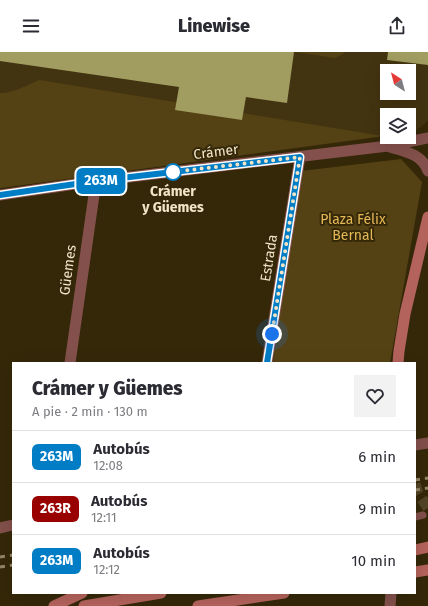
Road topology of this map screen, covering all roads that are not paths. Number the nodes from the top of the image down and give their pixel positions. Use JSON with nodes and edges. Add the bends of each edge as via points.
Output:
{"nodes":[{"id":1,"x":428,"y":138,"type":"edge"},
{"id":2,"x":388,"y":146,"type":"junction"},
{"id":3,"x":300,"y":157,"type":"junction"},
{"id":4,"x":428,"y":171,"type":"edge"},
{"id":5,"x":96,"y":181,"type":"junction"},
{"id":6,"x":0,"y":194,"type":"edge"},
{"id":7,"x":428,"y":217,"type":"edge"},
{"id":8,"x":428,"y":249,"type":"edge"},
{"id":9,"x":70,"y":362,"type":"edge"},
{"id":10,"x":267,"y":362,"type":"edge"},
{"id":11,"x":398,"y":362,"type":"edge"},
{"id":12,"x":405,"y":362,"type":"edge"},
{"id":13,"x":428,"y":443,"type":"edge"},
{"id":14,"x":416,"y":445,"type":"edge"},
{"id":15,"x":424,"y":515,"type":"dead end"},
{"id":16,"x":416,"y":517,"type":"edge"},
{"id":17,"x":12,"y":525,"type":"edge"},
{"id":18,"x":0,"y":528,"type":"edge"},
{"id":19,"x":428,"y":547,"type":"edge"},
{"id":20,"x":416,"y":550,"type":"edge"},
{"id":21,"x":428,"y":570,"type":"edge"},
{"id":22,"x":416,"y":572,"type":"edge"},
{"id":23,"x":80,"y":594,"type":"edge"},
{"id":24,"x":155,"y":594,"type":"edge"},
{"id":25,"x":277,"y":594,"type":"edge"},
{"id":26,"x":391,"y":594,"type":"edge"},
{"id":27,"x":54,"y":606,"type":"edge"},
{"id":28,"x":84,"y":606,"type":"edge"},
{"id":29,"x":198,"y":606,"type":"edge"},
{"id":30,"x":390,"y":606,"type":"edge"}],
"edges":[{"from":1,"to":2,"type":"street","name":"Crámer"},
{"from":2,"to":3,"type":"street","name":"Crámer"},
{"from":2,"to":4,"type":"street","name":"Crámer","via":[[408,152],[422,160]]},
{"from":3,"to":5,"type":"street","name":"Crámer"},
{"from":3,"to":10,"type":"street","name":"Estrada"},
{"from":5,"to":6,"type":"street","name":"Crámer"},
{"from":5,"to":9,"type":"street","name":"Güemes"},
{"from":7,"to":11,"type":"main road","via":[[405,314]]},
{"from":8,"to":12,"type":"main road","via":[[411,315]]},
{"from":13,"to":14,"type":"street"},
{"from":15,"to":16,"type":"lane"},
{"from":17,"to":18,"type":"street"},
{"from":19,"to":20,"type":"main road"},
{"from":21,"to":22,"type":"main road"},
{"from":23,"to":27,"type":"main road"},
{"from":24,"to":28,"type":"main road"},
{"from":25,"to":29,"type":"main road"},
{"from":26,"to":30,"type":"street"}]}
